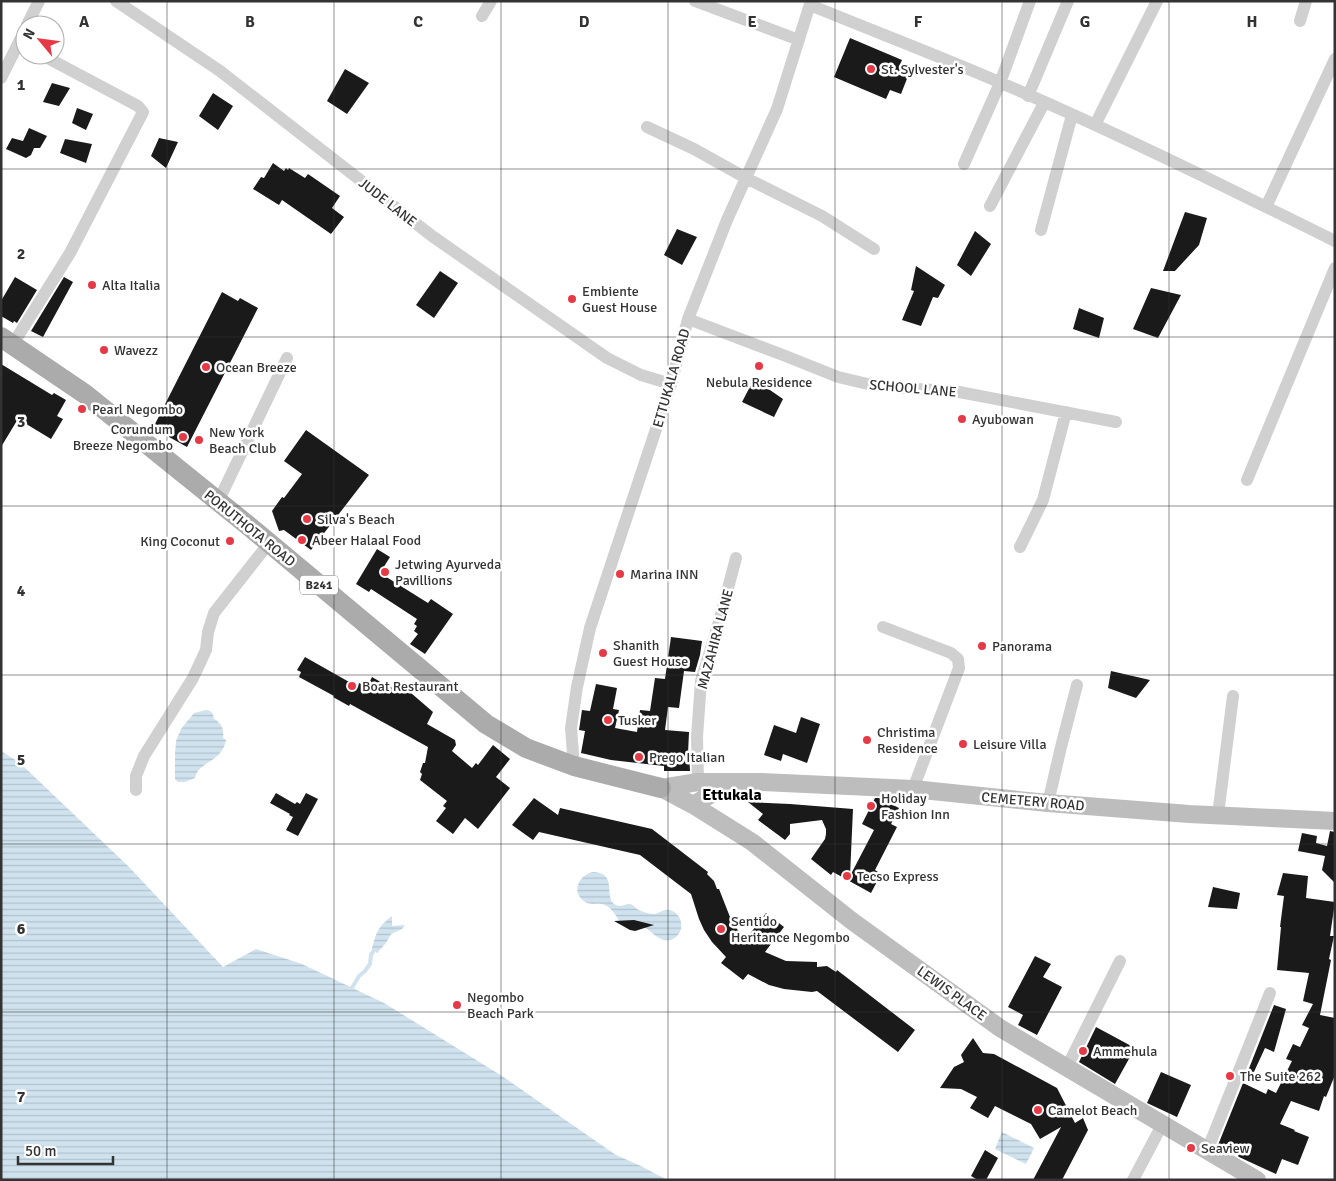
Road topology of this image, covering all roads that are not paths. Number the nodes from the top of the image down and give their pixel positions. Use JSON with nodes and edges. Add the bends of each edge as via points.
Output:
{"nodes":[{"id":1,"x":39,"y":1,"type":"edge"},
{"id":2,"x":116,"y":1,"type":"edge"},
{"id":3,"x":491,"y":1,"type":"edge"},
{"id":4,"x":696,"y":1,"type":"edge"},
{"id":5,"x":1030,"y":1,"type":"edge"},
{"id":6,"x":1068,"y":1,"type":"edge"},
{"id":7,"x":1157,"y":1,"type":"edge"},
{"id":8,"x":1306,"y":1,"type":"edge"},
{"id":9,"x":811,"y":3,"type":"edge"},
{"id":10,"x":32,"y":15,"type":"edge"},
{"id":11,"x":482,"y":16,"type":"dead end"},
{"id":12,"x":1300,"y":21,"type":"dead end"},
{"id":13,"x":799,"y":40,"type":"junction"},
{"id":14,"x":15,"y":55,"type":"edge"},
{"id":15,"x":1335,"y":59,"type":"edge"},
{"id":16,"x":61,"y":65,"type":"edge"},
{"id":17,"x":1,"y":78,"type":"edge"},
{"id":18,"x":1000,"y":83,"type":"junction"},
{"id":19,"x":1028,"y":96,"type":"junction"},
{"id":20,"x":1044,"y":103,"type":"junction"},
{"id":21,"x":1072,"y":115,"type":"junction"},
{"id":22,"x":1095,"y":125,"type":"junction"},
{"id":23,"x":648,"y":127,"type":"dead end"},
{"id":24,"x":964,"y":164,"type":"dead end"},
{"id":25,"x":746,"y":178,"type":"junction"},
{"id":26,"x":990,"y":206,"type":"dead end"},
{"id":27,"x":1266,"y":207,"type":"junction"},
{"id":28,"x":1041,"y":230,"type":"dead end"},
{"id":29,"x":1335,"y":241,"type":"edge"},
{"id":30,"x":874,"y":249,"type":"dead end"},
{"id":31,"x":1335,"y":268,"type":"edge"},
{"id":32,"x":688,"y":319,"type":"junction"},
{"id":33,"x":7,"y":341,"type":"edge"},
{"id":34,"x":287,"y":358,"type":"dead end"},
{"id":35,"x":671,"y":384,"type":"junction"},
{"id":36,"x":1066,"y":412,"type":"junction"},
{"id":37,"x":1116,"y":422,"type":"dead end"},
{"id":38,"x":1246,"y":480,"type":"dead end"},
{"id":39,"x":218,"y":502,"type":"junction"},
{"id":40,"x":269,"y":543,"type":"junction"},
{"id":41,"x":1020,"y":547,"type":"dead end"},
{"id":42,"x":736,"y":558,"type":"dead end"},
{"id":43,"x":883,"y":627,"type":"dead end"},
{"id":44,"x":1077,"y":686,"type":"dead end"},
{"id":45,"x":1233,"y":696,"type":"dead end"},
{"id":46,"x":574,"y":766,"type":"junction"},
{"id":47,"x":698,"y":782,"type":"junction"},
{"id":48,"x":732,"y":782,"type":"junction"},
{"id":49,"x":660,"y":788,"type":"junction"},
{"id":50,"x":913,"y":789,"type":"junction"},
{"id":51,"x":136,"y":790,"type":"dead end"},
{"id":52,"x":1048,"y":803,"type":"junction"},
{"id":53,"x":693,"y":806,"type":"junction"},
{"id":54,"x":1218,"y":815,"type":"junction"},
{"id":55,"x":1334,"y":819,"type":"edge"},
{"id":56,"x":1120,"y":961,"type":"dead end"},
{"id":57,"x":1270,"y":992,"type":"dead end"},
{"id":58,"x":1067,"y":1067,"type":"junction"},
{"id":59,"x":1162,"y":1125,"type":"junction"},
{"id":60,"x":1207,"y":1151,"type":"junction"},
{"id":61,"x":1133,"y":1180,"type":"edge"},
{"id":62,"x":1257,"y":1180,"type":"edge"}],
"edges":[{"from":1,"to":10,"type":"street"},
{"from":2,"to":35,"type":"street","name":"JUDE LANE","via":[[220,71],[432,236],[607,358],[641,375]]},
{"from":3,"to":11,"type":"street"},
{"from":4,"to":13,"type":"street"},
{"from":5,"to":18,"type":"street"},
{"from":6,"to":19,"type":"street"},
{"from":7,"to":22,"type":"street"},
{"from":8,"to":12,"type":"street"},
{"from":9,"to":13,"type":"street","name":"ETTUKALA ROAD"},
{"from":9,"to":18,"type":"street"},
{"from":13,"to":25,"type":"street","name":"ETTUKALA ROAD","via":[[777,109]]},
{"from":14,"to":17,"type":"street"},
{"from":15,"to":27,"type":"street"},
{"from":16,"to":33,"type":"street","via":[[138,106],[143,112],[70,253]]},
{"from":18,"to":19,"type":"street"},
{"from":18,"to":24,"type":"street"},
{"from":19,"to":20,"type":"street"},
{"from":20,"to":21,"type":"street"},
{"from":20,"to":26,"type":"street"},
{"from":21,"to":22,"type":"street"},
{"from":21,"to":28,"type":"street"},
{"from":22,"to":27,"type":"street"},
{"from":23,"to":25,"type":"street"},
{"from":25,"to":30,"type":"street","via":[[822,216]]},
{"from":25,"to":32,"type":"street","name":"ETTUKALA ROAD"},
{"from":27,"to":29,"type":"street"},
{"from":31,"to":38,"type":"street"},
{"from":32,"to":35,"type":"street","name":"ETTUKALA ROAD"},
{"from":32,"to":36,"type":"street","name":"SCHOOL LANE","via":[[838,377],[872,386],[954,391]]},
{"from":33,"to":39,"type":"main road","name":"PORUTHOTA ROAD","number":"B241","via":[[85,394]]},
{"from":34,"to":39,"type":"street"},
{"from":35,"to":46,"type":"street","name":"ETTUKALA ROAD","via":[[590,628],[571,728]]},
{"from":36,"to":37,"type":"street","name":"SCHOOL LANE"},
{"from":36,"to":41,"type":"street","via":[[1043,500]]},
{"from":39,"to":40,"type":"main road","name":"PORUTHOTA ROAD","number":"B241"},
{"from":40,"to":46,"type":"main road","name":"PORUTHOTA ROAD","number":"B241","via":[[486,724],[526,748]]},
{"from":40,"to":51,"type":"street","via":[[214,613],[206,650],[193,678],[144,756],[136,776]]},
{"from":42,"to":47,"type":"street","name":"MAZAHIRA LANE","via":[[701,680]]},
{"from":43,"to":50,"type":"street","via":[[951,653],[958,659],[959,668]]},
{"from":44,"to":52,"type":"street"},
{"from":45,"to":54,"type":"street"},
{"from":46,"to":49,"type":"main road","name":"PORUTHOTA ROAD","number":"B241"},
{"from":47,"to":48,"type":"street","name":"CEMETERY ROAD"},
{"from":47,"to":49,"type":"street","name":"CEMETERY ROAD"},
{"from":48,"to":50,"type":"street","name":"CEMETERY ROAD"},
{"from":48,"to":53,"type":"street"},
{"from":49,"to":53,"type":"street","name":"LEWIS PLACE"},
{"from":50,"to":52,"type":"street","name":"CEMETERY ROAD"},
{"from":52,"to":54,"type":"street","name":"CEMETERY ROAD"},
{"from":53,"to":58,"type":"street","name":"LEWIS PLACE","via":[[752,842],[852,921],[1000,1028]]},
{"from":54,"to":55,"type":"street","name":"CEMETERY ROAD"},
{"from":56,"to":58,"type":"street"},
{"from":57,"to":60,"type":"street"},
{"from":58,"to":59,"type":"street","name":"LEWIS PLACE"},
{"from":59,"to":60,"type":"street","name":"LEWIS PLACE"},
{"from":59,"to":61,"type":"street"},
{"from":60,"to":62,"type":"street","name":"LEWIS PLACE"}]}
